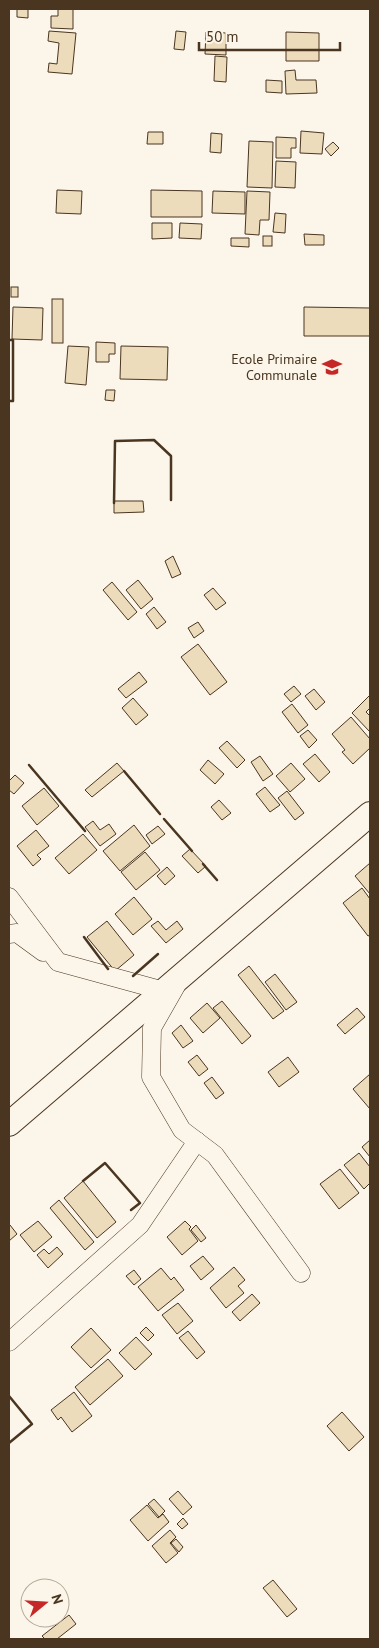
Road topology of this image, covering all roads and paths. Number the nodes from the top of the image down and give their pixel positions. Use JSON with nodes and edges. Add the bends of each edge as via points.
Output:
{"nodes":[{"id":1,"x":370,"y":814,"type":"edge"},
{"id":2,"x":9,"y":897,"type":"edge"},
{"id":3,"x":9,"y":934,"type":"edge"},
{"id":4,"x":58,"y":962,"type":"junction"},
{"id":5,"x":184,"y":974,"type":"junction"},
{"id":6,"x":164,"y":991,"type":"junction"},
{"id":7,"x":9,"y":1124,"type":"edge"},
{"id":8,"x":197,"y":1141,"type":"junction"},
{"id":9,"x":301,"y":1274,"type":"dead end"},
{"id":10,"x":9,"y":1342,"type":"edge"}],
"edges":[{"from":1,"to":5,"type":"street"},
{"from":2,"to":4,"type":"street"},
{"from":3,"to":4,"type":"street","via":[[17,933]]},
{"from":4,"to":6,"type":"street"},
{"from":5,"to":6,"type":"street"},
{"from":5,"to":8,"type":"street","via":[[152,1028],[151,1077],[182,1130]]},
{"from":6,"to":7,"type":"street"},
{"from":8,"to":9,"type":"street","via":[[215,1155]]},
{"from":8,"to":10,"type":"street","via":[[140,1225]]}]}
